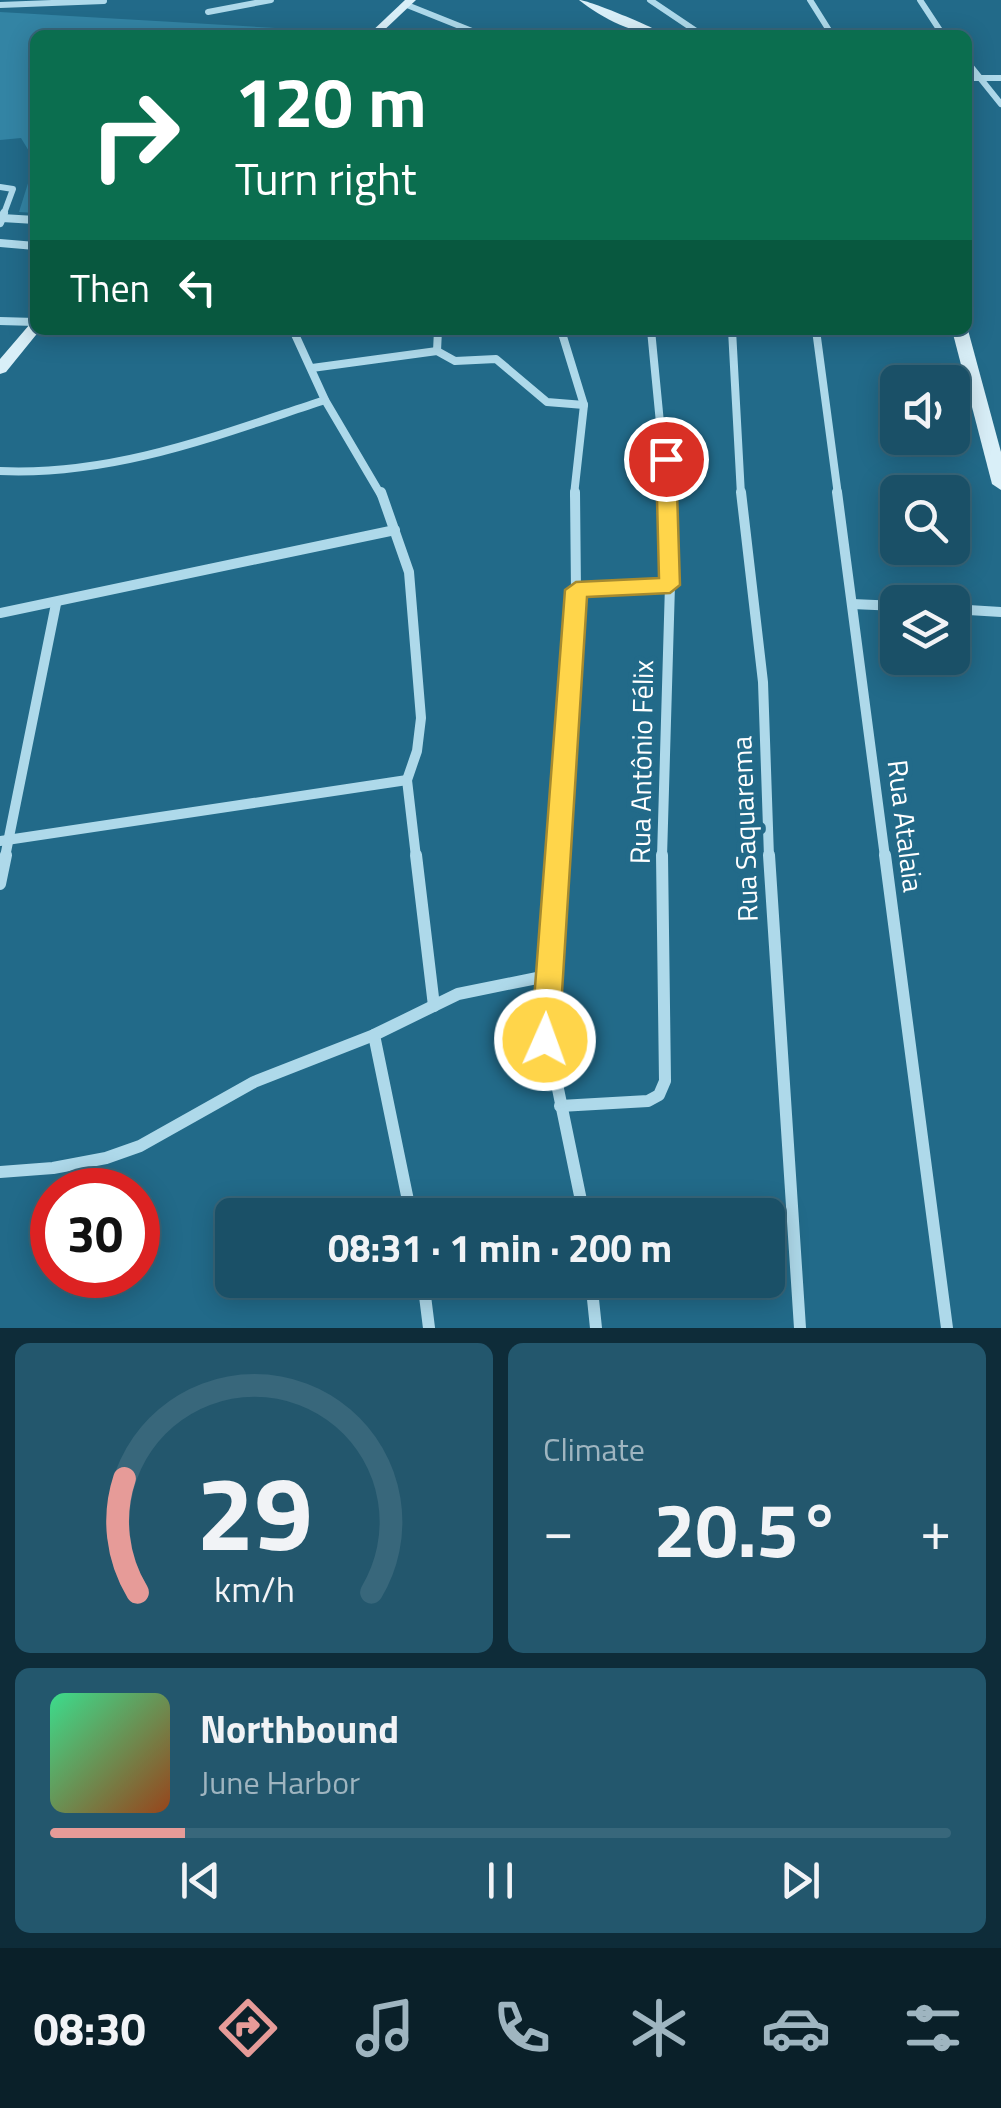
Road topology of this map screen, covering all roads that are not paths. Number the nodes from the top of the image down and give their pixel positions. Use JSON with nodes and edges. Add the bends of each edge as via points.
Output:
{"nodes":[{"id":1,"x":103,"y":0,"type":"edge"},
{"id":2,"x":271,"y":0,"type":"edge"},
{"id":3,"x":584,"y":0,"type":"edge"},
{"id":4,"x":650,"y":0,"type":"edge"},
{"id":5,"x":810,"y":0,"type":"edge"},
{"id":6,"x":920,"y":0,"type":"edge"},
{"id":7,"x":74,"y":1,"type":"edge"},
{"id":8,"x":409,"y":2,"type":"edge"},
{"id":9,"x":0,"y":5,"type":"edge"},
{"id":10,"x":208,"y":12,"type":"dead end"},
{"id":11,"x":378,"y":30,"type":"edge"},
{"id":12,"x":471,"y":30,"type":"edge"},
{"id":13,"x":647,"y":30,"type":"edge"},
{"id":14,"x":695,"y":30,"type":"edge"},
{"id":15,"x":829,"y":30,"type":"edge"},
{"id":16,"x":940,"y":30,"type":"edge"},
{"id":17,"x":972,"y":68,"type":"edge"},
{"id":18,"x":972,"y":78,"type":"edge"},
{"id":19,"x":981,"y":78,"type":"junction"},
{"id":20,"x":1001,"y":78,"type":"edge"},
{"id":21,"x":1001,"y":104,"type":"edge"},
{"id":22,"x":0,"y":187,"type":"edge"},
{"id":23,"x":2,"y":215,"type":"edge"},
{"id":24,"x":30,"y":219,"type":"edge"},
{"id":25,"x":0,"y":243,"type":"edge"},
{"id":26,"x":30,"y":246,"type":"edge"},
{"id":27,"x":0,"y":321,"type":"edge"},
{"id":28,"x":30,"y":324,"type":"edge"},
{"id":29,"x":30,"y":330,"type":"edge"},
{"id":30,"x":296,"y":335,"type":"edge"},
{"id":31,"x":438,"y":335,"type":"edge"},
{"id":32,"x":563,"y":335,"type":"edge"},
{"id":33,"x":652,"y":335,"type":"edge"},
{"id":34,"x":732,"y":335,"type":"edge"},
{"id":35,"x":817,"y":335,"type":"edge"},
{"id":36,"x":961,"y":335,"type":"edge"},
{"id":37,"x":438,"y":351,"type":"junction"},
{"id":38,"x":0,"y":368,"type":"edge"},
{"id":39,"x":312,"y":368,"type":"junction"},
{"id":40,"x":325,"y":400,"type":"junction"},
{"id":41,"x":584,"y":405,"type":"junction"},
{"id":42,"x":0,"y":471,"type":"edge"},
{"id":43,"x":1001,"y":484,"type":"edge"},
{"id":44,"x":395,"y":530,"type":"junction"},
{"id":45,"x":670,"y":585,"type":"junction"},
{"id":46,"x":576,"y":590,"type":"junction"},
{"id":47,"x":56,"y":604,"type":"junction"},
{"id":48,"x":852,"y":604,"type":"junction"},
{"id":49,"x":880,"y":605,"type":"edge"},
{"id":50,"x":970,"y":610,"type":"edge"},
{"id":51,"x":1001,"y":612,"type":"edge"},
{"id":52,"x":0,"y":613,"type":"edge"},
{"id":53,"x":407,"y":780,"type":"junction"},
{"id":54,"x":4,"y":840,"type":"edge"},
{"id":55,"x":0,"y":884,"type":"edge"},
{"id":56,"x":547,"y":976,"type":"junction"},
{"id":57,"x":434,"y":1006,"type":"junction"},
{"id":58,"x":374,"y":1035,"type":"junction"},
{"id":59,"x":560,"y":1106,"type":"junction"},
{"id":60,"x":0,"y":1172,"type":"edge"},
{"id":61,"x":408,"y":1198,"type":"edge"},
{"id":62,"x":580,"y":1198,"type":"edge"},
{"id":63,"x":425,"y":1298,"type":"edge"},
{"id":64,"x":593,"y":1298,"type":"edge"},
{"id":65,"x":429,"y":1328,"type":"edge"},
{"id":66,"x":596,"y":1328,"type":"edge"},
{"id":67,"x":800,"y":1328,"type":"edge"},
{"id":68,"x":946,"y":1328,"type":"edge"}],
"edges":[{"from":1,"to":7,"type":"street"},
{"from":2,"to":10,"type":"street"},
{"from":3,"to":13,"type":"street"},
{"from":4,"to":14,"type":"street"},
{"from":5,"to":15,"type":"street"},
{"from":6,"to":16,"type":"street"},
{"from":7,"to":9,"type":"street"},
{"from":8,"to":11,"type":"street"},
{"from":8,"to":12,"type":"street"},
{"from":17,"to":19,"type":"street"},
{"from":18,"to":19,"type":"street"},
{"from":19,"to":20,"type":"street"},
{"from":19,"to":21,"type":"street"},
{"from":22,"to":23,"type":"street","via":[[12,188]]},
{"from":23,"to":24,"type":"street"},
{"from":25,"to":26,"type":"street"},
{"from":27,"to":28,"type":"street"},
{"from":29,"to":38,"type":"street"},
{"from":30,"to":39,"type":"street"},
{"from":31,"to":37,"type":"street"},
{"from":32,"to":41,"type":"street"},
{"from":33,"to":45,"type":"street","name":"Rua Antônio Félix","via":[[661,390]]},
{"from":34,"to":67,"type":"street","name":"Rua Saquarema","via":[[745,538],[764,698],[771,911]]},
{"from":35,"to":48,"type":"street","name":"Rua Atalaia"},
{"from":36,"to":43,"type":"street"},
{"from":37,"to":39,"type":"street"},
{"from":37,"to":41,"type":"street","via":[[454,361],[496,359],[544,400]]},
{"from":39,"to":40,"type":"street"},
{"from":40,"to":42,"type":"street","via":[[94,470]]},
{"from":40,"to":44,"type":"street","via":[[376,482]]},
{"from":41,"to":46,"type":"street","via":[[574,497]]},
{"from":44,"to":47,"type":"street"},
{"from":44,"to":53,"type":"street","via":[[414,599],[419,668],[417,752]]},
{"from":45,"to":46,"type":"street"},
{"from":45,"to":59,"type":"street","name":"Rua Antônio Félix","via":[[661,894],[665,1081],[648,1102]]},
{"from":46,"to":56,"type":"street"},
{"from":47,"to":52,"type":"street"},
{"from":47,"to":54,"type":"street"},
{"from":48,"to":49,"type":"street"},
{"from":48,"to":68,"type":"street","name":"Rua Atalaia"},
{"from":50,"to":51,"type":"street"},
{"from":53,"to":54,"type":"street"},
{"from":53,"to":57,"type":"street"},
{"from":54,"to":55,"type":"street"},
{"from":56,"to":57,"type":"street","via":[[475,988]]},
{"from":56,"to":59,"type":"street","via":[[545,1040]]},
{"from":57,"to":58,"type":"street"},
{"from":58,"to":60,"type":"street","via":[[254,1082],[140,1146],[80,1164]]},
{"from":58,"to":61,"type":"street"},
{"from":59,"to":62,"type":"street"},
{"from":63,"to":65,"type":"street"},
{"from":64,"to":66,"type":"street"}]}
